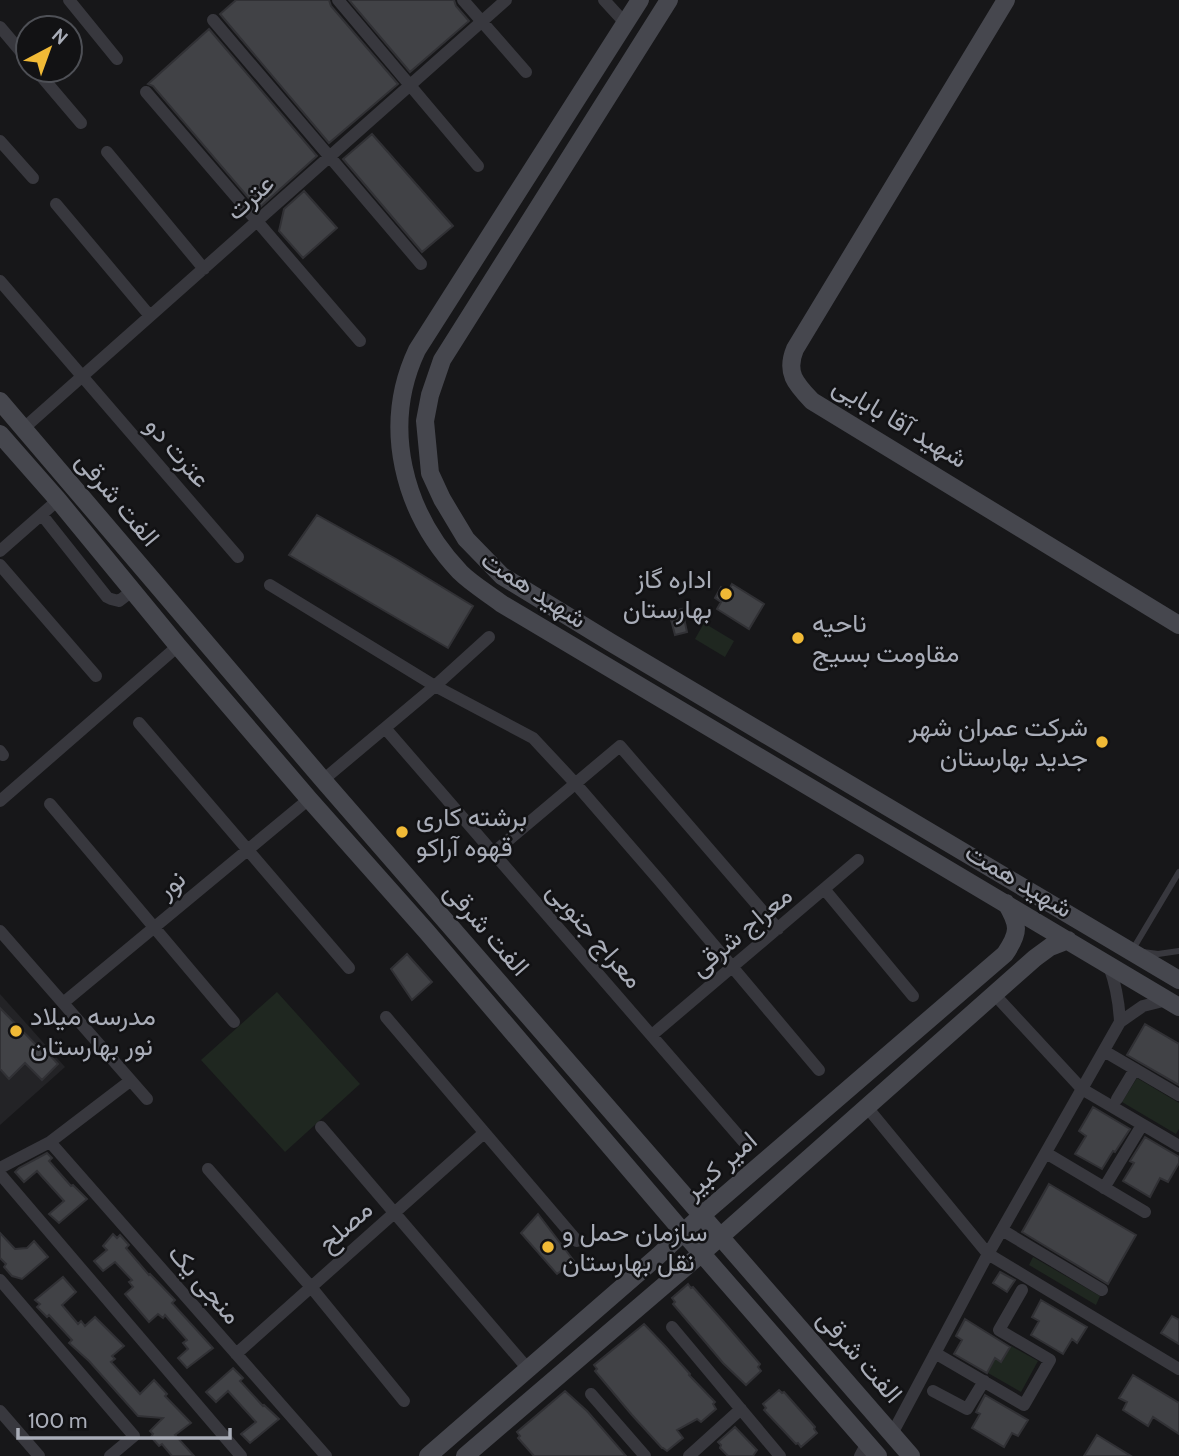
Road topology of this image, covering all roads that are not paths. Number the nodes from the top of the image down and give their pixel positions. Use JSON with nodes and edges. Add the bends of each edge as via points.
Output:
{"nodes":[{"id":1,"x":69,"y":0,"type":"edge"},
{"id":2,"x":338,"y":0,"type":"edge"},
{"id":3,"x":463,"y":0,"type":"edge"},
{"id":4,"x":506,"y":0,"type":"edge"},
{"id":5,"x":640,"y":0,"type":"edge"},
{"id":6,"x":669,"y":0,"type":"edge"},
{"id":7,"x":1006,"y":0,"type":"edge"},
{"id":8,"x":612,"y":3,"type":"edge"},
{"id":9,"x":213,"y":20,"type":"dead end"},
{"id":10,"x":482,"y":22,"type":"junction"},
{"id":11,"x":626,"y":24,"type":"junction"},
{"id":12,"x":0,"y":27,"type":"edge"},
{"id":13,"x":14,"y":44,"type":"edge"},
{"id":14,"x":117,"y":59,"type":"dead end"},
{"id":15,"x":526,"y":72,"type":"dead end"},
{"id":16,"x":48,"y":84,"type":"edge"},
{"id":17,"x":410,"y":85,"type":"junction"},
{"id":18,"x":146,"y":92,"type":"dead end"},
{"id":19,"x":81,"y":123,"type":"dead end"},
{"id":20,"x":0,"y":141,"type":"edge"},
{"id":21,"x":107,"y":152,"type":"dead end"},
{"id":22,"x":330,"y":156,"type":"junction"},
{"id":23,"x":478,"y":166,"type":"dead end"},
{"id":24,"x":33,"y":178,"type":"dead end"},
{"id":25,"x":56,"y":204,"type":"dead end"},
{"id":26,"x":506,"y":211,"type":"junction"},
{"id":27,"x":257,"y":221,"type":"junction"},
{"id":28,"x":528,"y":224,"type":"junction"},
{"id":29,"x":421,"y":264,"type":"dead end"},
{"id":30,"x":204,"y":269,"type":"junction"},
{"id":31,"x":0,"y":281,"type":"edge"},
{"id":32,"x":150,"y":316,"type":"junction"},
{"id":33,"x":360,"y":341,"type":"dead end"},
{"id":34,"x":83,"y":376,"type":"junction"},
{"id":35,"x":0,"y":401,"type":"edge"},
{"id":36,"x":24,"y":428,"type":"junction"},
{"id":37,"x":0,"y":434,"type":"edge"},
{"id":38,"x":58,"y":500,"type":"junction"},
{"id":39,"x":42,"y":515,"type":"junction"},
{"id":40,"x":0,"y":551,"type":"edge"},
{"id":41,"x":238,"y":557,"type":"dead end"},
{"id":42,"x":0,"y":565,"type":"edge"},
{"id":43,"x":270,"y":585,"type":"dead end"},
{"id":44,"x":132,"y":591,"type":"junction"},
{"id":45,"x":1179,"y":625,"type":"edge"},
{"id":46,"x":489,"y":636,"type":"dead end"},
{"id":47,"x":178,"y":646,"type":"junction"},
{"id":48,"x":96,"y":676,"type":"dead end"},
{"id":49,"x":435,"y":686,"type":"junction"},
{"id":50,"x":139,"y":723,"type":"dead end"},
{"id":51,"x":385,"y":728,"type":"junction"},
{"id":52,"x":323,"y":780,"type":"junction"},
{"id":53,"x":575,"y":783,"type":"junction"},
{"id":54,"x":309,"y":799,"type":"junction"},
{"id":55,"x":0,"y":801,"type":"edge"},
{"id":56,"x":50,"y":804,"type":"dead end"},
{"id":57,"x":247,"y":850,"type":"junction"},
{"id":58,"x":494,"y":853,"type":"junction"},
{"id":59,"x":858,"y":860,"type":"dead end"},
{"id":60,"x":1179,"y":872,"type":"edge"},
{"id":61,"x":825,"y":890,"type":"junction"},
{"id":62,"x":1006,"y":903,"type":"junction"},
{"id":63,"x":154,"y":928,"type":"junction"},
{"id":64,"x":778,"y":929,"type":"junction"},
{"id":65,"x":0,"y":931,"type":"edge"},
{"id":66,"x":1068,"y":940,"type":"junction"},
{"id":67,"x":1131,"y":951,"type":"junction"},
{"id":68,"x":1179,"y":951,"type":"edge"},
{"id":69,"x":1109,"y":966,"type":"junction"},
{"id":70,"x":349,"y":968,"type":"dead end"},
{"id":71,"x":732,"y":968,"type":"junction"},
{"id":72,"x":1179,"y":980,"type":"edge"},
{"id":73,"x":994,"y":994,"type":"junction"},
{"id":74,"x":914,"y":996,"type":"dead end"},
{"id":75,"x":63,"y":1003,"type":"junction"},
{"id":76,"x":1173,"y":1003,"type":"edge"},
{"id":77,"x":386,"y":1017,"type":"dead end"},
{"id":78,"x":234,"y":1022,"type":"dead end"},
{"id":79,"x":1120,"y":1022,"type":"junction"},
{"id":80,"x":652,"y":1035,"type":"junction"},
{"id":81,"x":1104,"y":1051,"type":"junction"},
{"id":82,"x":1135,"y":1069,"type":"junction"},
{"id":83,"x":818,"y":1070,"type":"dead end"},
{"id":84,"x":130,"y":1081,"type":"junction"},
{"id":85,"x":1082,"y":1089,"type":"junction"},
{"id":86,"x":1179,"y":1095,"type":"edge"},
{"id":87,"x":1117,"y":1098,"type":"dead end"},
{"id":88,"x":147,"y":1099,"type":"dead end"},
{"id":89,"x":866,"y":1106,"type":"junction"},
{"id":90,"x":321,"y":1127,"type":"dead end"},
{"id":91,"x":1139,"y":1130,"type":"dead end"},
{"id":92,"x":484,"y":1133,"type":"junction"},
{"id":93,"x":743,"y":1140,"type":"dead end"},
{"id":94,"x":50,"y":1142,"type":"junction"},
{"id":95,"x":1179,"y":1146,"type":"edge"},
{"id":96,"x":1046,"y":1153,"type":"junction"},
{"id":97,"x":0,"y":1168,"type":"edge"},
{"id":98,"x":208,"y":1170,"type":"dead end"},
{"id":99,"x":0,"y":1174,"type":"edge"},
{"id":100,"x":1104,"y":1188,"type":"junction"},
{"id":101,"x":395,"y":1212,"type":"junction"},
{"id":102,"x":1145,"y":1212,"type":"dead end"},
{"id":103,"x":702,"y":1215,"type":"junction"},
{"id":104,"x":1002,"y":1230,"type":"junction"},
{"id":105,"x":683,"y":1233,"type":"junction"},
{"id":106,"x":720,"y":1236,"type":"junction"},
{"id":107,"x":578,"y":1241,"type":"dead end"},
{"id":108,"x":702,"y":1253,"type":"junction"},
{"id":109,"x":988,"y":1254,"type":"junction"},
{"id":110,"x":0,"y":1280,"type":"edge"},
{"id":111,"x":311,"y":1287,"type":"junction"},
{"id":112,"x":1022,"y":1290,"type":"dead end"},
{"id":113,"x":1102,"y":1290,"type":"dead end"},
{"id":114,"x":672,"y":1327,"type":"dead end"},
{"id":115,"x":935,"y":1353,"type":"junction"},
{"id":116,"x":236,"y":1354,"type":"junction"},
{"id":117,"x":528,"y":1369,"type":"junction"},
{"id":118,"x":1179,"y":1369,"type":"edge"},
{"id":119,"x":984,"y":1381,"type":"junction"},
{"id":120,"x":933,"y":1391,"type":"dead end"},
{"id":121,"x":591,"y":1394,"type":"dead end"},
{"id":122,"x":404,"y":1401,"type":"dead end"},
{"id":123,"x":741,"y":1409,"type":"junction"},
{"id":124,"x":0,"y":1411,"type":"edge"},
{"id":125,"x":892,"y":1434,"type":"junction"},
{"id":126,"x":868,"y":1452,"type":"edge"},
{"id":127,"x":39,"y":1456,"type":"edge"},
{"id":128,"x":110,"y":1456,"type":"edge"},
{"id":129,"x":241,"y":1456,"type":"edge"},
{"id":130,"x":326,"y":1456,"type":"edge"},
{"id":131,"x":428,"y":1456,"type":"edge"},
{"id":132,"x":465,"y":1456,"type":"edge"},
{"id":133,"x":645,"y":1456,"type":"edge"},
{"id":134,"x":689,"y":1456,"type":"edge"},
{"id":135,"x":780,"y":1456,"type":"edge"},
{"id":136,"x":911,"y":1456,"type":"edge"}],
"edges":[{"from":1,"to":14,"type":"street"},
{"from":2,"to":17,"type":"street"},
{"from":3,"to":10,"type":"street"},
{"from":4,"to":10,"type":"street","name":"عترت"},
{"from":5,"to":11,"type":"street","name":"شهید همت"},
{"from":6,"to":28,"type":"street","name":"شهید همت"},
{"from":7,"to":45,"type":"street","name":"شهید آقا بابایی","via":[[795,349],[790,368],[812,401]]},
{"from":8,"to":11,"type":"street"},
{"from":9,"to":22,"type":"street"},
{"from":10,"to":15,"type":"street"},
{"from":10,"to":17,"type":"street","name":"عترت"},
{"from":11,"to":26,"type":"street","name":"شهید همت"},
{"from":12,"to":13,"type":"street"},
{"from":16,"to":19,"type":"street"},
{"from":17,"to":22,"type":"street","name":"عترت"},
{"from":17,"to":23,"type":"street"},
{"from":18,"to":27,"type":"street"},
{"from":20,"to":24,"type":"street"},
{"from":21,"to":30,"type":"street"},
{"from":22,"to":27,"type":"street","name":"عترت"},
{"from":22,"to":29,"type":"street"},
{"from":25,"to":32,"type":"street"},
{"from":26,"to":28,"type":"street"},
{"from":26,"to":62,"type":"street","name":"شهید همت","via":[[417,350],[401,398],[399,439],[404,473],[434,539],[461,573],[502,604]]},
{"from":27,"to":30,"type":"street","name":"عترت"},
{"from":27,"to":33,"type":"street"},
{"from":28,"to":67,"type":"street","name":"شهید همت","via":[[442,360],[430,395],[425,421],[430,473],[466,539],[502,576]]},
{"from":30,"to":32,"type":"street","name":"عترت"},
{"from":31,"to":34,"type":"street","name":"عترت دو"},
{"from":32,"to":34,"type":"street","name":"عترت"},
{"from":34,"to":36,"type":"street","name":"عترت"},
{"from":34,"to":41,"type":"street","name":"عترت دو"},
{"from":35,"to":36,"type":"street","name":"الفت شرقی"},
{"from":36,"to":52,"type":"street","name":"الفت شرقی"},
{"from":37,"to":38,"type":"street","name":"الفت شرقی"},
{"from":38,"to":39,"type":"street"},
{"from":38,"to":44,"type":"street","name":"الفت شرقی"},
{"from":39,"to":40,"type":"street"},
{"from":39,"to":44,"type":"street","via":[[107,597],[119,601]]},
{"from":42,"to":48,"type":"street"},
{"from":43,"to":49,"type":"street"},
{"from":44,"to":47,"type":"street","name":"الفت شرقی"},
{"from":46,"to":49,"type":"street"},
{"from":47,"to":54,"type":"street","name":"الفت شرقی"},
{"from":47,"to":55,"type":"street"},
{"from":49,"to":51,"type":"street"},
{"from":49,"to":53,"type":"street","via":[[533,738]]},
{"from":50,"to":57,"type":"street"},
{"from":51,"to":52,"type":"street"},
{"from":51,"to":58,"type":"street","name":"معراج جنوبی"},
{"from":52,"to":103,"type":"street","name":"الفت شرقی"},
{"from":53,"to":58,"type":"street"},
{"from":53,"to":64,"type":"street","via":[[620,746]]},
{"from":53,"to":71,"type":"street"},
{"from":54,"to":57,"type":"street","name":"نور"},
{"from":54,"to":105,"type":"street","name":"الفت شرقی"},
{"from":56,"to":63,"type":"street"},
{"from":57,"to":63,"type":"street","name":"نور"},
{"from":57,"to":70,"type":"street"},
{"from":58,"to":80,"type":"street","name":"معراج جنوبی"},
{"from":59,"to":61,"type":"street","name":"معراج شرقی"},
{"from":60,"to":67,"type":"lane"},
{"from":61,"to":64,"type":"street","name":"معراج شرقی"},
{"from":61,"to":74,"type":"street"},
{"from":62,"to":66,"type":"street","name":"شهید همت"},
{"from":62,"to":103,"type":"street","name":"امیر کبیر","via":[[1017,929],[1005,954]]},
{"from":63,"to":75,"type":"street","name":"نور"},
{"from":63,"to":78,"type":"street"},
{"from":64,"to":71,"type":"street","name":"معراج شرقی"},
{"from":65,"to":75,"type":"street"},
{"from":66,"to":69,"type":"street","name":"شهید همت"},
{"from":66,"to":73,"type":"street","name":"امیر کبیر","via":[[1043,952]]},
{"from":67,"to":68,"type":"lane"},
{"from":67,"to":72,"type":"street","name":"شهید همت"},
{"from":69,"to":76,"type":"street","name":"شهید همت"},
{"from":69,"to":79,"type":"street"},
{"from":71,"to":80,"type":"street","name":"معراج شرقی"},
{"from":71,"to":83,"type":"street"},
{"from":73,"to":85,"type":"street"},
{"from":73,"to":89,"type":"street","name":"امیر کبیر"},
{"from":75,"to":84,"type":"street"},
{"from":76,"to":79,"type":"street","via":[[1143,1006]]},
{"from":77,"to":92,"type":"street"},
{"from":79,"to":81,"type":"street"},
{"from":80,"to":93,"type":"street","name":"معراج جنوبی"},
{"from":81,"to":82,"type":"street"},
{"from":81,"to":85,"type":"street"},
{"from":82,"to":86,"type":"street"},
{"from":82,"to":87,"type":"street"},
{"from":84,"to":88,"type":"street"},
{"from":84,"to":94,"type":"street"},
{"from":85,"to":95,"type":"street"},
{"from":85,"to":96,"type":"street"},
{"from":89,"to":106,"type":"street","name":"امیر کبیر"},
{"from":89,"to":109,"type":"street"},
{"from":90,"to":101,"type":"street"},
{"from":91,"to":100,"type":"street"},
{"from":92,"to":101,"type":"street","name":"مصلح"},
{"from":92,"to":107,"type":"street"},
{"from":94,"to":97,"type":"street"},
{"from":94,"to":116,"type":"street","name":"منجی یک"},
{"from":96,"to":100,"type":"street"},
{"from":96,"to":104,"type":"street"},
{"from":98,"to":111,"type":"street"},
{"from":99,"to":129,"type":"street"},
{"from":100,"to":102,"type":"street"},
{"from":101,"to":111,"type":"street","name":"مصلح"},
{"from":101,"to":117,"type":"street"},
{"from":103,"to":105,"type":"street","name":"امیر کبیر"},
{"from":103,"to":106,"type":"street","name":"الفت شرقی"},
{"from":104,"to":109,"type":"street"},
{"from":104,"to":113,"type":"street"},
{"from":105,"to":108,"type":"street","name":"الفت شرقی"},
{"from":105,"to":117,"type":"street","name":"امیر کبیر"},
{"from":106,"to":108,"type":"street","name":"امیر کبیر"},
{"from":106,"to":125,"type":"street","name":"الفت شرقی"},
{"from":108,"to":126,"type":"street","name":"الفت شرقی"},
{"from":108,"to":132,"type":"street","name":"امیر کبیر"},
{"from":109,"to":115,"type":"street"},
{"from":109,"to":118,"type":"street"},
{"from":110,"to":128,"type":"street","via":[[134,1436]]},
{"from":111,"to":116,"type":"street","name":"مصلح"},
{"from":111,"to":122,"type":"street"},
{"from":112,"to":119,"type":"street","via":[[999,1330],[1050,1360],[1024,1405]]},
{"from":114,"to":123,"type":"street"},
{"from":115,"to":119,"type":"street"},
{"from":115,"to":125,"type":"street"},
{"from":116,"to":130,"type":"street","name":"منجی یک"},
{"from":117,"to":131,"type":"street","name":"امیر کبیر"},
{"from":119,"to":120,"type":"street","via":[[967,1409]]},
{"from":121,"to":133,"type":"street"},
{"from":123,"to":134,"type":"street"},
{"from":123,"to":135,"type":"street"},
{"from":124,"to":127,"type":"street"},
{"from":125,"to":136,"type":"street","name":"الفت شرقی"}]}
